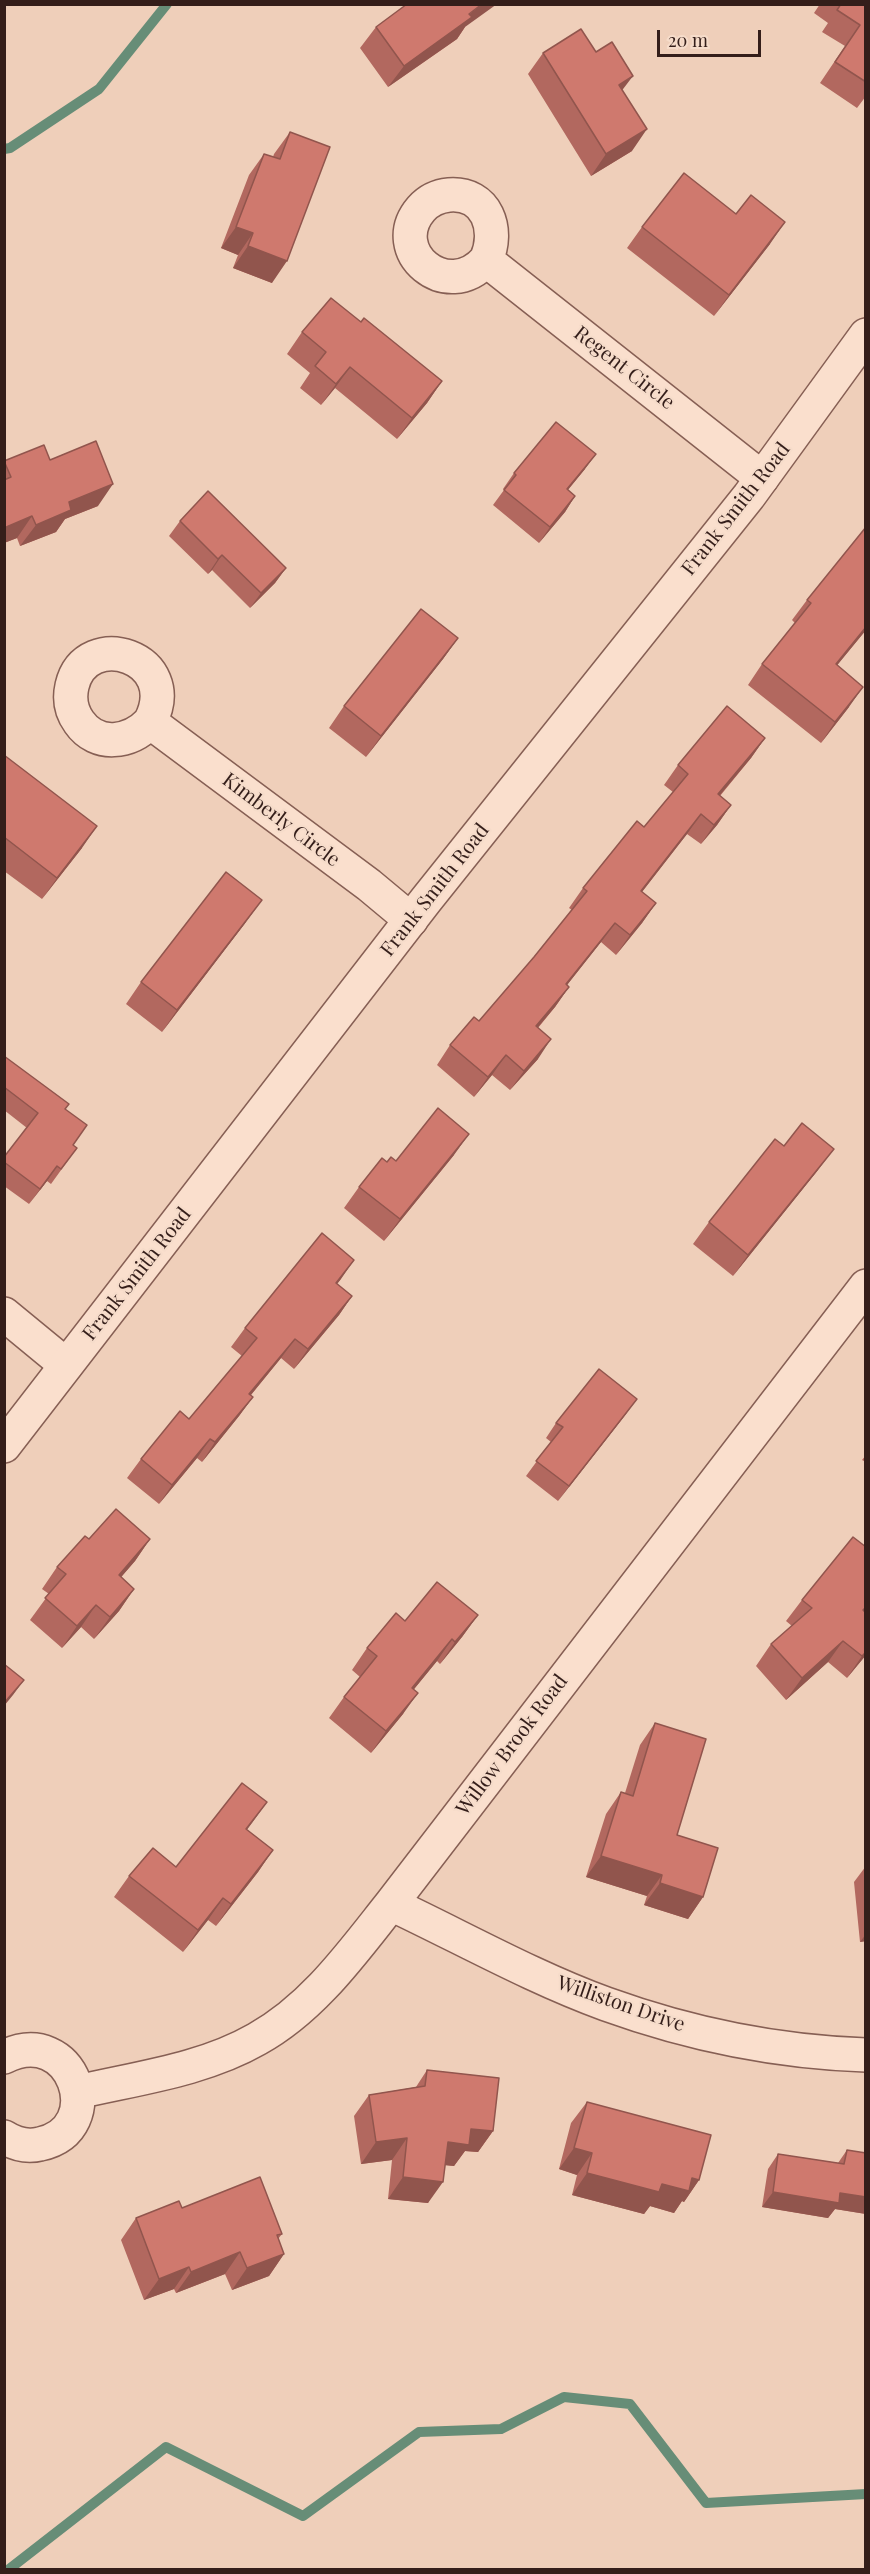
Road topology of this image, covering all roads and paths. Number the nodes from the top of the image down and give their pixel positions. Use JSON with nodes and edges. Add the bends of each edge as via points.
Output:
{"nodes":[{"id":1,"x":486,"y":260,"type":"dead end"},
{"id":2,"x":866,"y":335,"type":"edge"},
{"id":3,"x":762,"y":478,"type":"junction"},
{"id":4,"x":150,"y":722,"type":"dead end"},
{"id":5,"x":411,"y":920,"type":"junction"},
{"id":6,"x":866,"y":1286,"type":"edge"},
{"id":7,"x":4,"y":1314,"type":"edge"},
{"id":8,"x":66,"y":1365,"type":"junction"},
{"id":9,"x":4,"y":1446,"type":"edge"},
{"id":10,"x":391,"y":1904,"type":"junction"},
{"id":11,"x":866,"y":2055,"type":"edge"},
{"id":12,"x":4,"y":2057,"type":"edge"},
{"id":13,"x":78,"y":2092,"type":"junction"},
{"id":14,"x":4,"y":2137,"type":"edge"}],
"edges":[{"from":1,"to":3,"type":"street","name":"Regent Circle"},
{"from":2,"to":3,"type":"street","name":"Frank Smith Road"},
{"from":3,"to":5,"type":"street","name":"Frank Smith Road"},
{"from":4,"to":5,"type":"street","name":"Kimberly Circle"},
{"from":5,"to":8,"type":"street","name":"Frank Smith Road"},
{"from":6,"to":10,"type":"street","name":"Willow Brook Road"},
{"from":7,"to":8,"type":"street"},
{"from":8,"to":9,"type":"street","name":"Frank Smith Road"},
{"from":10,"to":11,"type":"street","name":"Williston Drive","via":[[571,1990],[640,2015],[720,2037],[817,2052]]},
{"from":10,"to":13,"type":"street","name":"Willow Brook Road","via":[[324,1984],[257,2039],[192,2066]]},
{"from":12,"to":13,"type":"street","via":[[28,2050],[51,2054],[69,2070]]},
{"from":13,"to":14,"type":"street","via":[[74,2118],[57,2137],[33,2146]]}]}
